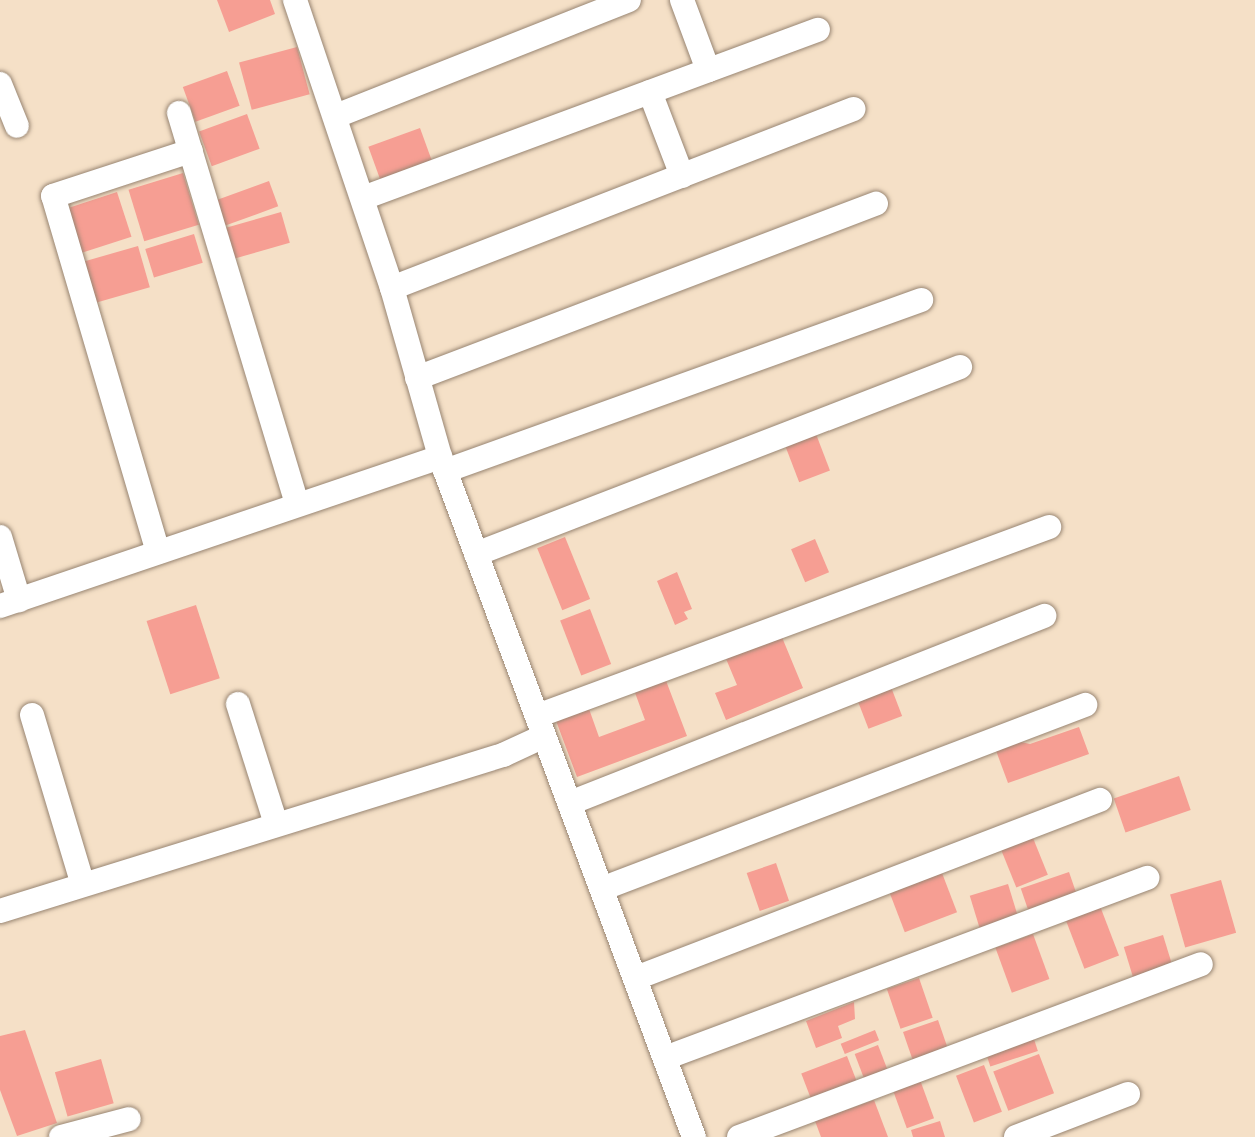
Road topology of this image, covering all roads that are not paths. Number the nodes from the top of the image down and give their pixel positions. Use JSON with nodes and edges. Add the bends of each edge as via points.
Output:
{"nodes":[{"id":1,"x":295,"y":0,"type":"edge"},
{"id":2,"x":629,"y":0,"type":"edge"},
{"id":3,"x":682,"y":0,"type":"edge"},
{"id":4,"x":818,"y":30,"type":"dead end"},
{"id":5,"x":708,"y":70,"type":"junction"},
{"id":6,"x":0,"y":84,"type":"edge"},
{"id":7,"x":650,"y":92,"type":"junction"},
{"id":8,"x":854,"y":109,"type":"dead end"},
{"id":9,"x":179,"y":113,"type":"dead end"},
{"id":10,"x":336,"y":116,"type":"junction"},
{"id":11,"x":17,"y":126,"type":"dead end"},
{"id":12,"x":191,"y":151,"type":"junction"},
{"id":13,"x":682,"y":176,"type":"junction"},
{"id":14,"x":363,"y":198,"type":"junction"},
{"id":15,"x":876,"y":204,"type":"dead end"},
{"id":16,"x":392,"y":288,"type":"junction"},
{"id":17,"x":921,"y":300,"type":"dead end"},
{"id":18,"x":960,"y":367,"type":"dead end"},
{"id":19,"x":417,"y":378,"type":"junction"},
{"id":20,"x":442,"y":464,"type":"junction"},
{"id":21,"x":297,"y":504,"type":"junction"},
{"id":22,"x":1049,"y":527,"type":"dead end"},
{"id":23,"x":0,"y":537,"type":"edge"},
{"id":24,"x":158,"y":552,"type":"junction"},
{"id":25,"x":476,"y":554,"type":"junction"},
{"id":26,"x":9,"y":603,"type":"edge"},
{"id":27,"x":1044,"y":616,"type":"dead end"},
{"id":28,"x":238,"y":704,"type":"dead end"},
{"id":29,"x":1085,"y":705,"type":"dead end"},
{"id":30,"x":32,"y":715,"type":"dead end"},
{"id":31,"x":541,"y":726,"type":"junction"},
{"id":32,"x":1100,"y":800,"type":"dead end"},
{"id":33,"x":570,"y":803,"type":"junction"},
{"id":34,"x":276,"y":824,"type":"junction"},
{"id":35,"x":1147,"y":878,"type":"dead end"},
{"id":36,"x":83,"y":885,"type":"junction"},
{"id":37,"x":604,"y":888,"type":"junction"},
{"id":38,"x":0,"y":911,"type":"edge"},
{"id":39,"x":1201,"y":963,"type":"dead end"},
{"id":40,"x":636,"y":978,"type":"junction"},
{"id":41,"x":666,"y":1058,"type":"junction"},
{"id":42,"x":1128,"y":1094,"type":"dead end"},
{"id":43,"x":129,"y":1119,"type":"dead end"},
{"id":44,"x":62,"y":1137,"type":"edge"},
{"id":45,"x":694,"y":1137,"type":"edge"},
{"id":46,"x":739,"y":1137,"type":"edge"},
{"id":47,"x":1016,"y":1137,"type":"edge"}],
"edges":[{"from":1,"to":10,"type":"street"},
{"from":2,"to":10,"type":"street"},
{"from":3,"to":5,"type":"street"},
{"from":4,"to":5,"type":"street"},
{"from":5,"to":7,"type":"street"},
{"from":6,"to":11,"type":"street"},
{"from":7,"to":13,"type":"street"},
{"from":7,"to":14,"type":"street"},
{"from":8,"to":13,"type":"street"},
{"from":9,"to":12,"type":"street"},
{"from":10,"to":14,"type":"street"},
{"from":12,"to":21,"type":"street"},
{"from":12,"to":24,"type":"street","via":[[53,196]]},
{"from":13,"to":16,"type":"street"},
{"from":14,"to":16,"type":"street"},
{"from":15,"to":19,"type":"street"},
{"from":16,"to":19,"type":"street"},
{"from":17,"to":20,"type":"street"},
{"from":18,"to":25,"type":"street"},
{"from":19,"to":20,"type":"street"},
{"from":20,"to":21,"type":"street"},
{"from":20,"to":25,"type":"street"},
{"from":21,"to":24,"type":"street"},
{"from":22,"to":31,"type":"street"},
{"from":23,"to":26,"type":"street"},
{"from":24,"to":26,"type":"street"},
{"from":25,"to":31,"type":"street"},
{"from":27,"to":33,"type":"street"},
{"from":28,"to":34,"type":"street"},
{"from":29,"to":37,"type":"street"},
{"from":30,"to":36,"type":"street"},
{"from":31,"to":33,"type":"street"},
{"from":31,"to":34,"type":"street","via":[[503,755]]},
{"from":32,"to":40,"type":"street"},
{"from":33,"to":37,"type":"street"},
{"from":34,"to":36,"type":"street"},
{"from":35,"to":41,"type":"street"},
{"from":36,"to":38,"type":"street"},
{"from":37,"to":40,"type":"street"},
{"from":39,"to":46,"type":"street"},
{"from":40,"to":41,"type":"street"},
{"from":41,"to":45,"type":"street"},
{"from":42,"to":47,"type":"street"},
{"from":43,"to":44,"type":"street"}]}
